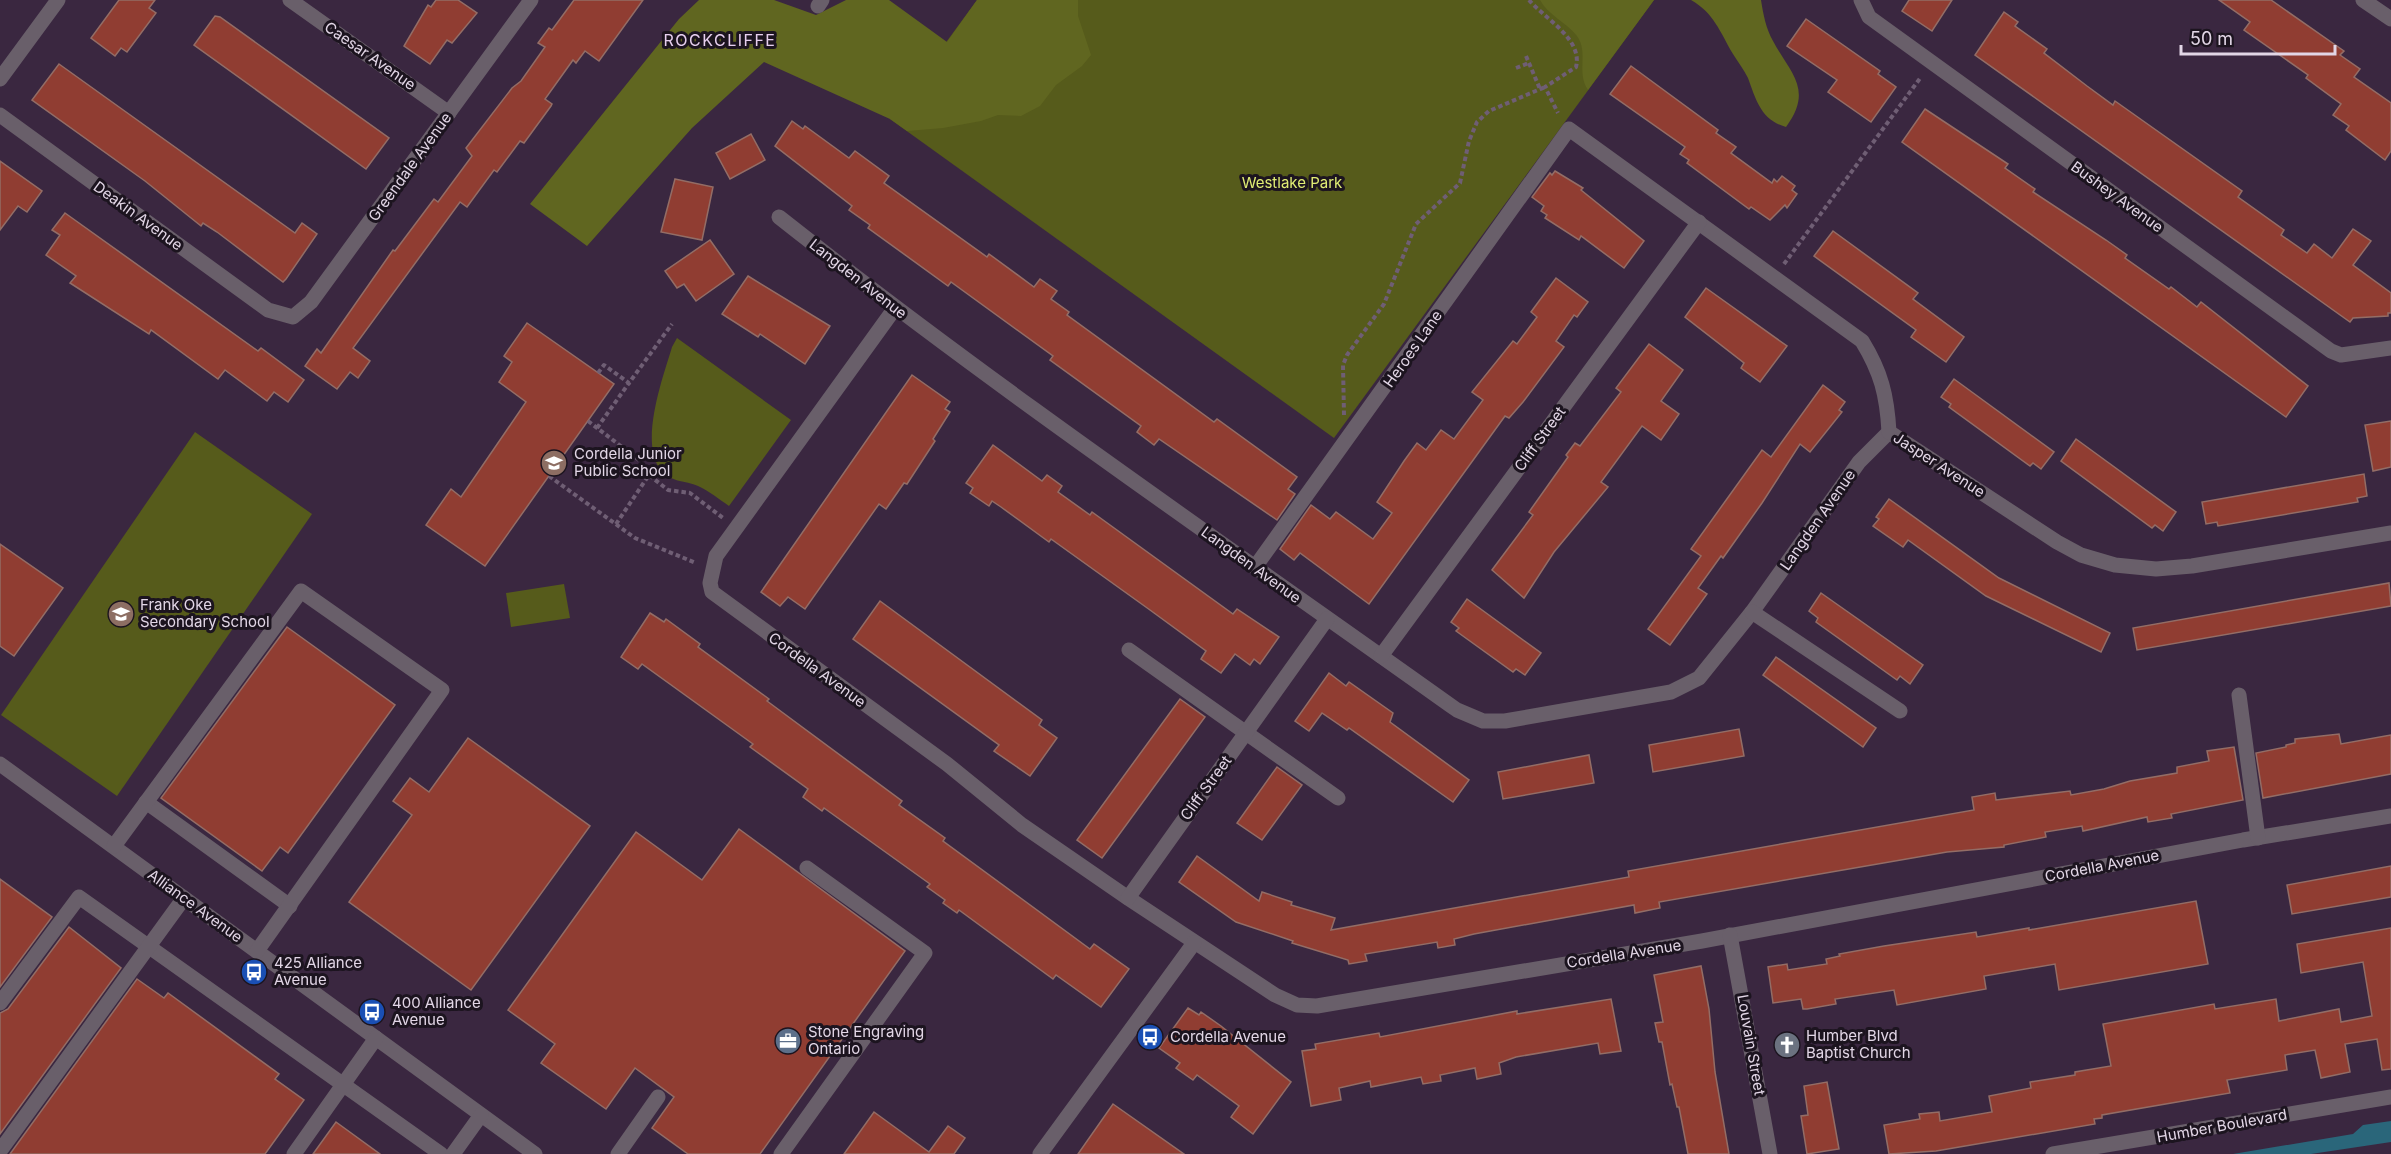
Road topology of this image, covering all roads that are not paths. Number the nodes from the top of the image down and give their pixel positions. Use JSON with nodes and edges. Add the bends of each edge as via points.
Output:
{"nodes":[{"id":1,"x":58,"y":0,"type":"edge"},
{"id":2,"x":290,"y":0,"type":"edge"},
{"id":3,"x":531,"y":0,"type":"edge"},
{"id":4,"x":1861,"y":0,"type":"edge"},
{"id":5,"x":2363,"y":0,"type":"edge"},
{"id":6,"x":2391,"y":20,"type":"edge"},
{"id":7,"x":0,"y":79,"type":"edge"},
{"id":8,"x":449,"y":113,"type":"junction"},
{"id":9,"x":0,"y":115,"type":"edge"},
{"id":10,"x":1569,"y":129,"type":"joint"},
{"id":11,"x":779,"y":217,"type":"dead end"},
{"id":12,"x":1699,"y":222,"type":"junction"},
{"id":13,"x":895,"y":308,"type":"junction"},
{"id":14,"x":278,"y":314,"type":"joint"},
{"id":15,"x":2391,"y":348,"type":"edge"},
{"id":16,"x":1889,"y":432,"type":"junction"},
{"id":17,"x":2391,"y":533,"type":"edge"},
{"id":18,"x":1255,"y":567,"type":"junction"},
{"id":19,"x":1752,"y":612,"type":"junction"},
{"id":20,"x":1327,"y":619,"type":"junction"},
{"id":21,"x":1128,"y":650,"type":"dead end"},
{"id":22,"x":1381,"y":656,"type":"junction"},
{"id":23,"x":2239,"y":695,"type":"dead end"},
{"id":24,"x":1900,"y":711,"type":"dead end"},
{"id":25,"x":1245,"y":734,"type":"junction"},
{"id":26,"x":0,"y":764,"type":"edge"},
{"id":27,"x":1338,"y":798,"type":"dead end"},
{"id":28,"x":146,"y":802,"type":"junction"},
{"id":29,"x":2391,"y":816,"type":"edge"},
{"id":30,"x":2258,"y":838,"type":"junction"},
{"id":31,"x":114,"y":846,"type":"junction"},
{"id":32,"x":807,"y":868,"type":"dead end"},
{"id":33,"x":184,"y":898,"type":"junction"},
{"id":34,"x":1128,"y":898,"type":"junction"},
{"id":35,"x":290,"y":906,"type":"junction"},
{"id":36,"x":1730,"y":935,"type":"junction"},
{"id":37,"x":1194,"y":943,"type":"junction"},
{"id":38,"x":149,"y":946,"type":"junction"},
{"id":39,"x":258,"y":951,"type":"junction"},
{"id":40,"x":0,"y":1003,"type":"edge"},
{"id":41,"x":376,"y":1038,"type":"junction"},
{"id":42,"x":343,"y":1084,"type":"junction"},
{"id":43,"x":658,"y":1097,"type":"dead end"},
{"id":44,"x":2391,"y":1097,"type":"edge"},
{"id":45,"x":481,"y":1115,"type":"junction"},
{"id":46,"x":0,"y":1150,"type":"edge"},
{"id":47,"x":531,"y":1153,"type":"edge"},
{"id":48,"x":294,"y":1154,"type":"edge"},
{"id":49,"x":441,"y":1154,"type":"edge"},
{"id":50,"x":453,"y":1154,"type":"edge"},
{"id":51,"x":618,"y":1154,"type":"edge"},
{"id":52,"x":781,"y":1154,"type":"edge"},
{"id":53,"x":1040,"y":1154,"type":"edge"},
{"id":54,"x":1770,"y":1154,"type":"edge"},
{"id":55,"x":2053,"y":1154,"type":"edge"}],
"edges":[{"from":1,"to":7,"type":"street"},
{"from":2,"to":8,"type":"street","name":"Caesar Avenue"},
{"from":3,"to":8,"type":"street","name":"Greendale Avenue"},
{"from":4,"to":15,"type":"street","name":"Bushey Avenue","via":[[1869,17],[2331,351],[2342,355]]},
{"from":5,"to":6,"type":"street"},
{"from":8,"to":14,"type":"street","name":"Greendale Avenue","via":[[303,311],[293,317]]},
{"from":9,"to":14,"type":"street","name":"Deakin Avenue"},
{"from":10,"to":12,"type":"street","name":"Jasper Avenue"},
{"from":10,"to":18,"type":"street","name":"Heroes Lane"},
{"from":11,"to":13,"type":"street","name":"Langden Avenue"},
{"from":12,"to":16,"type":"street","name":"Jasper Avenue","via":[[1862,341],[1877,366],[1887,400]]},
{"from":12,"to":22,"type":"street","name":"Cliff Street"},
{"from":13,"to":18,"type":"street","name":"Langden Avenue"},
{"from":13,"to":34,"type":"street","name":"Cordella Avenue","via":[[716,556],[712,592],[947,764],[1022,825]]},
{"from":16,"to":17,"type":"street","name":"Jasper Avenue","via":[[2056,542],[2081,555],[2115,565],[2156,569],[2192,566]]},
{"from":16,"to":19,"type":"street","name":"Langden Avenue","via":[[1859,462]]},
{"from":18,"to":20,"type":"street","name":"Langden Avenue"},
{"from":19,"to":22,"type":"street","name":"Langden Avenue","via":[[1700,678],[1671,692],[1505,721],[1483,721],[1457,710]]},
{"from":19,"to":24,"type":"street"},
{"from":20,"to":22,"type":"street","name":"Langden Avenue"},
{"from":20,"to":25,"type":"street","name":"Cliff Street"},
{"from":21,"to":25,"type":"street"},
{"from":23,"to":30,"type":"street"},
{"from":25,"to":27,"type":"street"},
{"from":25,"to":34,"type":"street","name":"Cliff Street"},
{"from":26,"to":31,"type":"street","name":"Alliance Avenue"},
{"from":28,"to":31,"type":"street"},
{"from":28,"to":35,"type":"street"},
{"from":28,"to":35,"type":"street","via":[[301,591],[442,690]]},
{"from":29,"to":30,"type":"street","name":"Cordella Avenue"},
{"from":30,"to":36,"type":"street","name":"Cordella Avenue"},
{"from":31,"to":33,"type":"street","name":"Alliance Avenue"},
{"from":32,"to":52,"type":"street","via":[[925,953]]},
{"from":33,"to":38,"type":"street"},
{"from":33,"to":39,"type":"street","name":"Alliance Avenue"},
{"from":34,"to":37,"type":"street","name":"Cordella Avenue"},
{"from":35,"to":39,"type":"street"},
{"from":36,"to":37,"type":"street","name":"Cordella Avenue","via":[[1317,1006],[1297,1005],[1275,995]]},
{"from":36,"to":54,"type":"street","name":"Louvain Street"},
{"from":37,"to":53,"type":"street"},
{"from":38,"to":40,"type":"street","via":[[79,897]]},
{"from":38,"to":42,"type":"street"},
{"from":38,"to":46,"type":"street"},
{"from":39,"to":41,"type":"street","name":"Alliance Avenue"},
{"from":41,"to":42,"type":"street"},
{"from":41,"to":45,"type":"street","name":"Alliance Avenue"},
{"from":42,"to":48,"type":"street"},
{"from":42,"to":49,"type":"street"},
{"from":43,"to":51,"type":"street"},
{"from":44,"to":55,"type":"street","name":"Humber Boulevard"},
{"from":45,"to":47,"type":"street","name":"Alliance Avenue"},
{"from":45,"to":50,"type":"street"}]}
